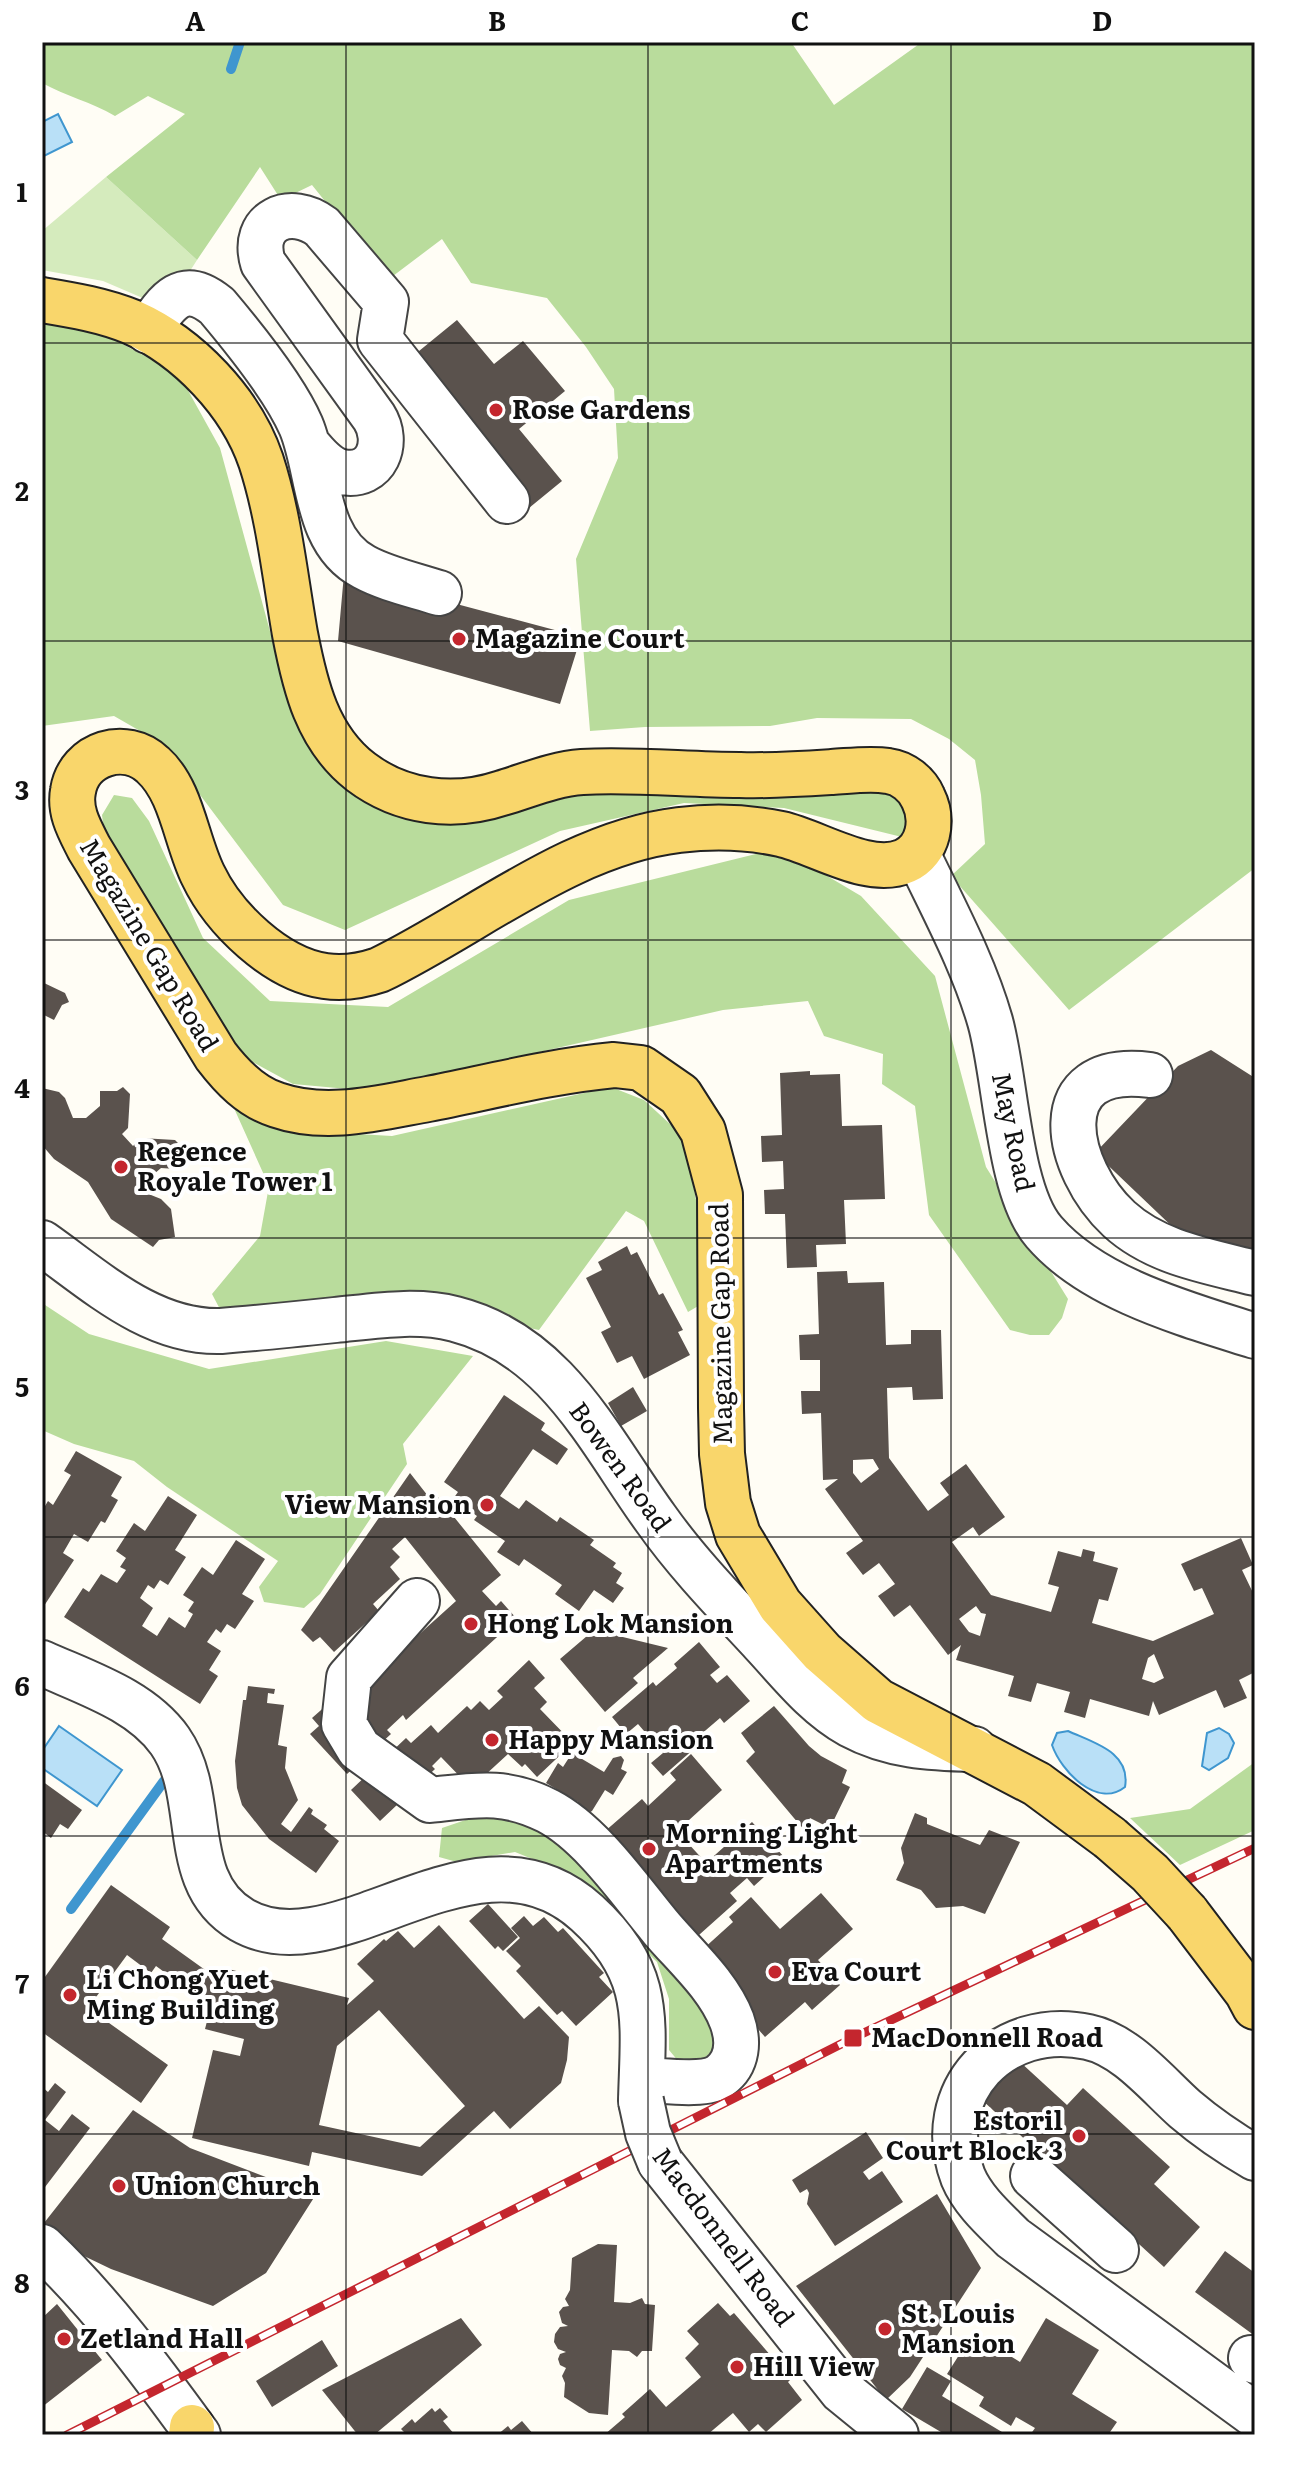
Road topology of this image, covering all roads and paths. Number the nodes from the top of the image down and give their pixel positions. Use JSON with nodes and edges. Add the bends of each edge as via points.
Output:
{"nodes":[{"id":1,"x":42,"y":300,"type":"edge"},
{"id":2,"x":148,"y":331,"type":"junction"},
{"id":3,"x":307,"y":444,"type":"junction"},
{"id":4,"x":507,"y":501,"type":"dead end"},
{"id":5,"x":439,"y":593,"type":"dead end"},
{"id":6,"x":917,"y":853,"type":"junction"},
{"id":7,"x":1150,"y":1075,"type":"dead end"},
{"id":8,"x":42,"y":1243,"type":"edge"},
{"id":9,"x":1255,"y":1273,"type":"edge"},
{"id":10,"x":1255,"y":1336,"type":"edge"},
{"id":11,"x":417,"y":1601,"type":"dead end"},
{"id":12,"x":42,"y":1663,"type":"edge"},
{"id":13,"x":974,"y":1749,"type":"junction"},
{"id":14,"x":1255,"y":2007,"type":"edge"},
{"id":15,"x":641,"y":2090,"type":"junction"},
{"id":16,"x":1255,"y":2158,"type":"edge"},
{"id":17,"x":1033,"y":2176,"type":"dead end"},
{"id":18,"x":1074,"y":2212,"type":"junction"},
{"id":19,"x":42,"y":2247,"type":"edge"},
{"id":20,"x":1116,"y":2250,"type":"dead end"},
{"id":21,"x":1036,"y":2255,"type":"junction"},
{"id":22,"x":1255,"y":2415,"type":"edge"},
{"id":23,"x":194,"y":2432,"type":"edge"},
{"id":24,"x":896,"y":2435,"type":"edge"}],
"edges":[{"from":1,"to":2,"type":"main road","via":[[98,310]]},
{"from":2,"to":3,"type":"street","via":[[171,299],[201,294],[224,315],[276,385]]},
{"from":2,"to":6,"type":"main road","via":[[210,379],[252,438],[266,478],[307,691],[333,743],[370,778],[418,799],[455,802],[577,773],[741,776],[888,771],[910,781],[925,800],[930,825]]},
{"from":3,"to":4,"type":"street","via":[[331,468],[353,472],[376,460],[382,436],[374,417],[263,263],[262,235],[287,215],[311,218],[322,227],[386,302],[380,340]]},
{"from":3,"to":5,"type":"street","via":[[327,522],[343,550],[362,567]]},
{"from":6,"to":10,"type":"street","name":"May Road","via":[[980,990],[1021,1185],[1043,1231],[1073,1258],[1120,1286]]},
{"from":6,"to":13,"type":"main road","name":"Magazine Gap Road","via":[[903,862],[871,864],[757,830],[710,828],[651,835],[570,864],[379,970],[343,978],[297,967],[258,943],[226,913],[203,875],[172,793],[152,763],[127,751],[100,756],[78,775],[72,800],[89,848],[216,1056],[257,1097],[293,1110],[337,1113],[614,1065],[641,1068],[680,1095],[703,1131],[720,1195],[722,1454],[738,1535],[780,1605],[822,1652],[878,1701]]},
{"from":7,"to":9,"type":"street","via":[[1107,1075],[1079,1098],[1074,1121],[1086,1175],[1106,1205],[1144,1238]]},
{"from":8,"to":13,"type":"street","name":"Bowen Road","via":[[139,1310],[191,1329],[221,1331],[409,1313],[456,1319],[491,1333],[538,1363],[586,1413],[665,1531],[820,1704],[884,1739],[916,1748]]},
{"from":11,"to":15,"type":"street","via":[[349,1678],[344,1724],[359,1749],[430,1800],[489,1793],[559,1817],[588,1842],[715,1991],[733,2023],[738,2045],[727,2070],[712,2080]]},
{"from":12,"to":15,"type":"street","name":"Macdonnell Road","via":[[130,1706],[170,1742],[188,1778],[202,1869],[221,1901],[244,1921],[294,1932],[458,1885],[500,1879],[538,1885],[581,1907],[622,1953],[638,1986]]},
{"from":13,"to":14,"type":"main road","name":"Magazine Gap Road","bridge":true,"via":[[1037,1784],[1150,1873],[1187,1913]]},
{"from":15,"to":24,"type":"street","name":"Macdonnell Road","bridge":true,"via":[[648,2133],[660,2162],[842,2391]]},
{"from":16,"to":21,"type":"street","via":[[1188,2112],[1103,2041],[1052,2035],[1005,2049],[980,2067],[965,2089],[958,2117],[959,2157],[963,2177],[991,2217]]},
{"from":17,"to":18,"type":"street"},
{"from":18,"to":20,"type":"street"},
{"from":18,"to":21,"type":"street"},
{"from":19,"to":23,"type":"street","via":[[99,2306]]},
{"from":21,"to":22,"type":"street"}]}
